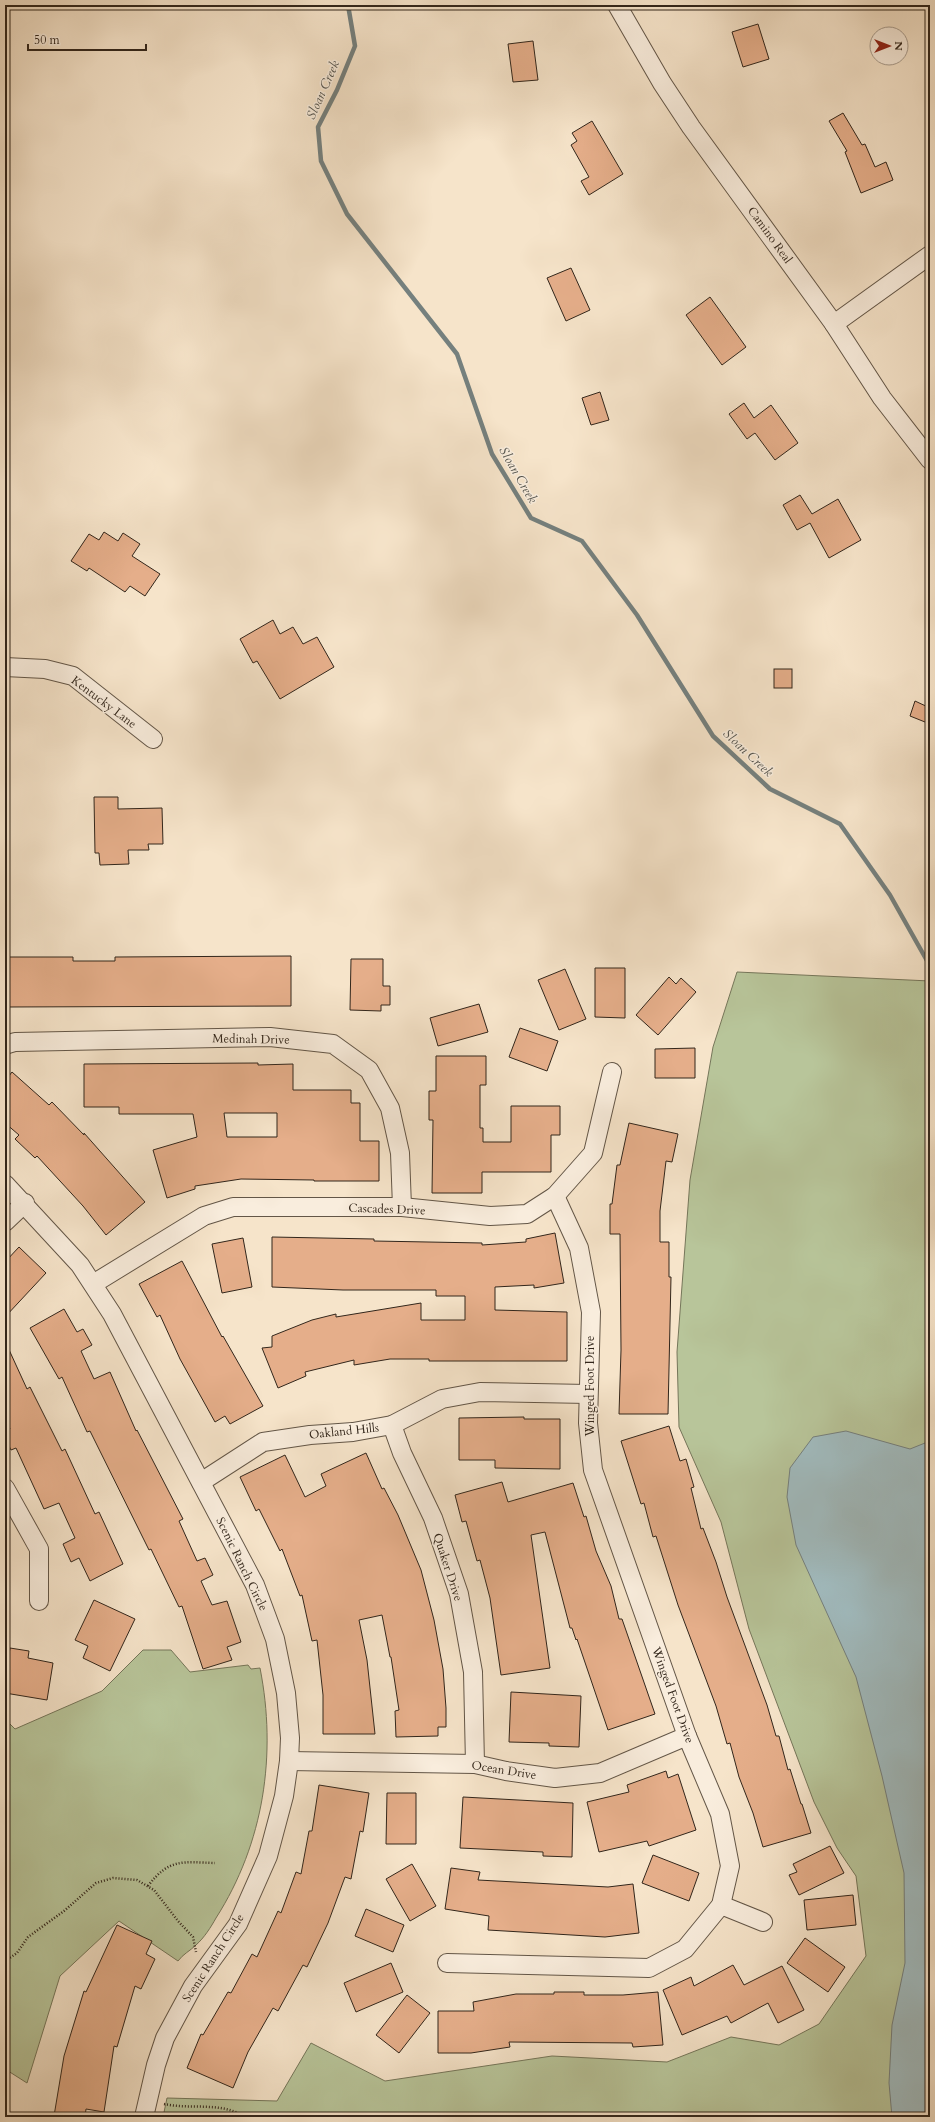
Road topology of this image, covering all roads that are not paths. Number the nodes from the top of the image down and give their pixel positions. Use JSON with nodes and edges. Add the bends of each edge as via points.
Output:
{"nodes":[{"id":1,"x":617,"y":5,"type":"edge"},
{"id":2,"x":930,"y":256,"type":"edge"},
{"id":3,"x":834,"y":324,"type":"junction"},
{"id":4,"x":930,"y":460,"type":"edge"},
{"id":5,"x":5,"y":667,"type":"edge"},
{"id":6,"x":153,"y":739,"type":"dead end"},
{"id":7,"x":5,"y":1045,"type":"edge"},
{"id":8,"x":612,"y":1072,"type":"dead end"},
{"id":9,"x":5,"y":1184,"type":"edge"},
{"id":10,"x":555,"y":1196,"type":"junction"},
{"id":11,"x":25,"y":1204,"type":"junction"},
{"id":12,"x":402,"y":1207,"type":"junction"},
{"id":13,"x":5,"y":1222,"type":"edge"},
{"id":14,"x":93,"y":1284,"type":"junction"},
{"id":15,"x":588,"y":1394,"type":"junction"},
{"id":16,"x":392,"y":1425,"type":"junction"},
{"id":17,"x":201,"y":1482,"type":"junction"},
{"id":18,"x":5,"y":1488,"type":"edge"},
{"id":19,"x":39,"y":1601,"type":"dead end"},
{"id":20,"x":687,"y":1736,"type":"junction"},
{"id":21,"x":289,"y":1761,"type":"junction"},
{"id":22,"x":475,"y":1764,"type":"junction"},
{"id":23,"x":721,"y":1905,"type":"junction"},
{"id":24,"x":763,"y":1922,"type":"dead end"},
{"id":25,"x":447,"y":1963,"type":"dead end"},
{"id":26,"x":146,"y":2109,"type":"edge"}],
"edges":[{"from":1,"to":3,"type":"street","name":"Camino Real","via":[[691,127]]},
{"from":2,"to":3,"type":"street"},
{"from":3,"to":4,"type":"street","name":"Camino Real","via":[[882,398]]},
{"from":5,"to":6,"type":"street","name":"Kentucky Lane","via":[[44,669],[73,676]]},
{"from":7,"to":12,"type":"street","name":"Medinah Drive","via":[[15,1042],[270,1037],[334,1044],[369,1070],[390,1108],[400,1153]]},
{"from":8,"to":10,"type":"street","name":"Cascades Drive","via":[[593,1153]]},
{"from":9,"to":11,"type":"street","name":"Scenic Ranch Circle"},
{"from":10,"to":12,"type":"street","name":"Cascades Drive","via":[[527,1214],[490,1216]]},
{"from":10,"to":15,"type":"street","name":"Winged Foot Drive","via":[[579,1248],[591,1312]]},
{"from":11,"to":13,"type":"street"},
{"from":11,"to":14,"type":"street","name":"Scenic Ranch Circle","via":[[62,1243]]},
{"from":12,"to":14,"type":"street","name":"Cascades Drive","via":[[233,1207],[204,1216]]},
{"from":14,"to":17,"type":"street","name":"Scenic Ranch Circle","via":[[112,1314]]},
{"from":15,"to":16,"type":"street","name":"Oakland Hills","via":[[480,1392],[442,1399]]},
{"from":15,"to":20,"type":"street","name":"Winged Foot Drive","via":[[593,1470]]},
{"from":16,"to":17,"type":"street","name":"Oakland Hills","via":[[263,1442]]},
{"from":16,"to":22,"type":"street","name":"Quaker Drive","via":[[402,1453],[433,1518],[459,1594],[472,1672]]},
{"from":17,"to":21,"type":"street","name":"Scenic Ranch Circle","via":[[255,1585],[275,1639],[286,1693],[290,1738]]},
{"from":18,"to":19,"type":"street","via":[[39,1548]]},
{"from":20,"to":22,"type":"street","name":"Ocean Drive","via":[[600,1773],[555,1778]]},
{"from":20,"to":23,"type":"street","name":"Winged Foot Drive","via":[[720,1814],[730,1866]]},
{"from":21,"to":22,"type":"street","name":"Ocean Drive"},
{"from":21,"to":26,"type":"street","name":"Scenic Ranch Circle","via":[[277,1826],[268,1856],[238,1924],[179,2009],[156,2065]]},
{"from":23,"to":24,"type":"street"},
{"from":23,"to":25,"type":"street","name":"Winged Foot Drive","via":[[685,1949],[649,1968]]}]}
